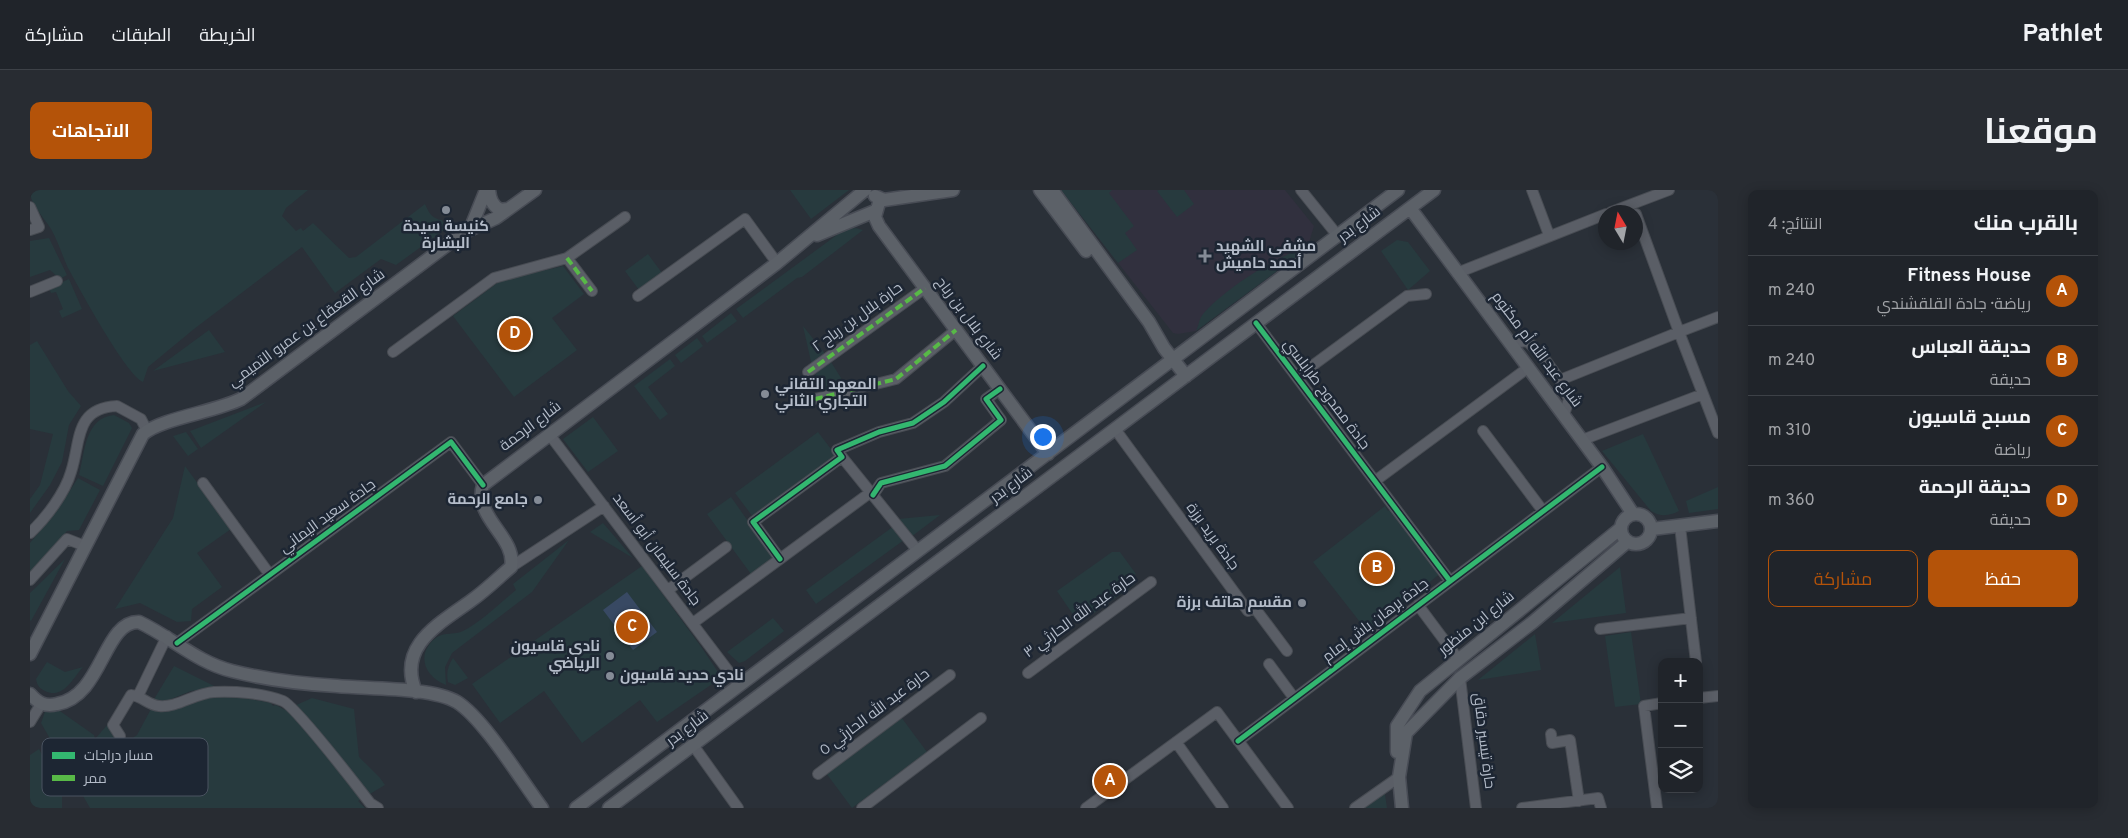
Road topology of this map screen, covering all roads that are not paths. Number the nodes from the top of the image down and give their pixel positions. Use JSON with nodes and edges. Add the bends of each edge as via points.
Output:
{"nodes":[{"id":1,"x":487,"y":190,"type":"edge"},
{"id":2,"x":535,"y":190,"type":"edge"},
{"id":3,"x":865,"y":190,"type":"edge"},
{"id":4,"x":953,"y":190,"type":"edge"},
{"id":5,"x":1040,"y":190,"type":"edge"},
{"id":6,"x":1052,"y":190,"type":"edge"},
{"id":7,"x":1301,"y":190,"type":"edge"},
{"id":8,"x":1398,"y":190,"type":"edge"},
{"id":9,"x":1434,"y":190,"type":"edge"},
{"id":10,"x":1532,"y":190,"type":"edge"},
{"id":11,"x":1669,"y":190,"type":"edge"},
{"id":12,"x":883,"y":198,"type":"edge"},
{"id":13,"x":1643,"y":205,"type":"edge"},
{"id":14,"x":30,"y":207,"type":"edge"},
{"id":15,"x":1410,"y":208,"type":"junction"},
{"id":16,"x":508,"y":209,"type":"junction"},
{"id":17,"x":625,"y":217,"type":"dead end"},
{"id":18,"x":1598,"y":217,"type":"edge"},
{"id":19,"x":35,"y":228,"type":"edge"},
{"id":20,"x":471,"y":228,"type":"junction"},
{"id":21,"x":1643,"y":234,"type":"edge"},
{"id":22,"x":1549,"y":235,"type":"junction"},
{"id":23,"x":1338,"y":236,"type":"junction"},
{"id":24,"x":808,"y":238,"type":"junction"},
{"id":25,"x":567,"y":258,"type":"junction"},
{"id":26,"x":777,"y":263,"type":"junction"},
{"id":27,"x":1457,"y":273,"type":"junction"},
{"id":28,"x":57,"y":281,"type":"dead end"},
{"id":29,"x":925,"y":288,"type":"junction"},
{"id":30,"x":592,"y":291,"type":"dead end"},
{"id":31,"x":30,"y":292,"type":"edge"},
{"id":32,"x":1426,"y":294,"type":"dead end"},
{"id":33,"x":638,"y":296,"type":"dead end"},
{"id":34,"x":1718,"y":317,"type":"edge"},
{"id":35,"x":1256,"y":323,"type":"junction"},
{"id":36,"x":956,"y":330,"type":"junction"},
{"id":37,"x":1679,"y":332,"type":"junction"},
{"id":38,"x":1510,"y":343,"type":"junction"},
{"id":39,"x":1164,"y":348,"type":"junction"},
{"id":40,"x":393,"y":352,"type":"dead end"},
{"id":41,"x":1173,"y":360,"type":"junction"},
{"id":42,"x":983,"y":366,"type":"junction"},
{"id":43,"x":1529,"y":368,"type":"junction"},
{"id":44,"x":808,"y":372,"type":"dead end"},
{"id":45,"x":1186,"y":376,"type":"junction"},
{"id":46,"x":1297,"y":377,"type":"junction"},
{"id":47,"x":1560,"y":380,"type":"junction"},
{"id":48,"x":1000,"y":389,"type":"junction"},
{"id":49,"x":1703,"y":394,"type":"junction"},
{"id":50,"x":815,"y":399,"type":"dead end"},
{"id":51,"x":1564,"y":415,"type":"junction"},
{"id":52,"x":1115,"y":429,"type":"junction"},
{"id":53,"x":147,"y":431,"type":"junction"},
{"id":54,"x":1483,"y":431,"type":"dead end"},
{"id":55,"x":1718,"y":433,"type":"edge"},
{"id":56,"x":550,"y":434,"type":"junction"},
{"id":57,"x":1582,"y":440,"type":"junction"},
{"id":58,"x":1048,"y":454,"type":"junction"},
{"id":59,"x":842,"y":457,"type":"junction"},
{"id":60,"x":1602,"y":467,"type":"junction"},
{"id":61,"x":1375,"y":481,"type":"junction"},
{"id":62,"x":203,"y":483,"type":"dead end"},
{"id":63,"x":483,"y":485,"type":"junction"},
{"id":64,"x":872,"y":494,"type":"junction"},
{"id":65,"x":604,"y":506,"type":"junction"},
{"id":66,"x":1543,"y":511,"type":"junction"},
{"id":67,"x":1633,"y":514,"type":"junction"},
{"id":68,"x":1718,"y":521,"type":"edge"},
{"id":69,"x":1680,"y":526,"type":"junction"},
{"id":70,"x":1621,"y":528,"type":"junction"},
{"id":71,"x":1652,"y":529,"type":"junction"},
{"id":72,"x":30,"y":533,"type":"edge"},
{"id":73,"x":1628,"y":542,"type":"junction"},
{"id":74,"x":85,"y":546,"type":"junction"},
{"id":75,"x":726,"y":547,"type":"dead end"},
{"id":76,"x":918,"y":551,"type":"junction"},
{"id":77,"x":780,"y":559,"type":"junction"},
{"id":78,"x":511,"y":567,"type":"junction"},
{"id":79,"x":270,"y":575,"type":"junction"},
{"id":80,"x":30,"y":580,"type":"edge"},
{"id":81,"x":1450,"y":581,"type":"junction"},
{"id":82,"x":1151,"y":582,"type":"dead end"},
{"id":83,"x":668,"y":590,"type":"junction"},
{"id":84,"x":1418,"y":605,"type":"junction"},
{"id":85,"x":1691,"y":618,"type":"junction"},
{"id":86,"x":693,"y":623,"type":"junction"},
{"id":87,"x":1600,"y":629,"type":"dead end"},
{"id":88,"x":172,"y":640,"type":"junction"},
{"id":89,"x":1287,"y":651,"type":"dead end"},
{"id":90,"x":30,"y":654,"type":"edge"},
{"id":91,"x":1696,"y":658,"type":"edge"},
{"id":92,"x":1459,"y":660,"type":"junction"},
{"id":93,"x":1269,"y":664,"type":"dead end"},
{"id":94,"x":1028,"y":673,"type":"dead end"},
{"id":95,"x":950,"y":675,"type":"dead end"},
{"id":96,"x":1460,"y":678,"type":"junction"},
{"id":97,"x":739,"y":685,"type":"junction"},
{"id":98,"x":416,"y":692,"type":"junction"},
{"id":99,"x":30,"y":694,"type":"edge"},
{"id":100,"x":138,"y":696,"type":"junction"},
{"id":101,"x":1703,"y":696,"type":"edge"},
{"id":102,"x":1718,"y":696,"type":"edge"},
{"id":103,"x":1294,"y":698,"type":"junction"},
{"id":104,"x":41,"y":704,"type":"junction"},
{"id":105,"x":1658,"y":704,"type":"edge"},
{"id":106,"x":981,"y":718,"type":"dead end"},
{"id":107,"x":30,"y":722,"type":"edge"},
{"id":108,"x":1551,"y":734,"type":"dead end"},
{"id":109,"x":120,"y":736,"type":"dead end"},
{"id":110,"x":1238,"y":741,"type":"junction"},
{"id":111,"x":1176,"y":742,"type":"junction"},
{"id":112,"x":693,"y":745,"type":"junction"},
{"id":113,"x":1399,"y":773,"type":"junction"},
{"id":114,"x":818,"y":774,"type":"dead end"},
{"id":115,"x":1579,"y":801,"type":"junction"},
{"id":116,"x":1600,"y":803,"type":"edge"},
{"id":117,"x":1540,"y":807,"type":"edge"},
{"id":118,"x":378,"y":808,"type":"edge"},
{"id":119,"x":542,"y":808,"type":"edge"},
{"id":120,"x":576,"y":808,"type":"edge"},
{"id":121,"x":609,"y":808,"type":"edge"},
{"id":122,"x":738,"y":808,"type":"edge"},
{"id":123,"x":862,"y":808,"type":"edge"},
{"id":124,"x":1086,"y":808,"type":"edge"},
{"id":125,"x":1223,"y":808,"type":"edge"},
{"id":126,"x":1288,"y":808,"type":"edge"},
{"id":127,"x":1355,"y":808,"type":"edge"},
{"id":128,"x":1402,"y":808,"type":"edge"},
{"id":129,"x":1476,"y":808,"type":"edge"},
{"id":130,"x":1522,"y":808,"type":"edge"},
{"id":131,"x":1657,"y":808,"type":"edge"}],
"edges":[{"from":1,"to":16,"type":"main road","via":[[493,205],[500,210]]},
{"from":1,"to":20,"type":"main road"},
{"from":2,"to":16,"type":"main road","name":"شارع القعقاع بن عمرو التميمي"},
{"from":3,"to":24,"type":"main road","name":"شارع الرحمة"},
{"from":4,"to":12,"type":"main road","name":"شارع الرحمة"},
{"from":5,"to":39,"type":"main road","via":[[1143,327]]},
{"from":6,"to":39,"type":"main road","via":[[1149,322]]},
{"from":7,"to":23,"type":"street"},
{"from":8,"to":23,"type":"main road","name":"شارع بدر"},
{"from":9,"to":15,"type":"main road","name":"شارع بدر"},
{"from":10,"to":22,"type":"street"},
{"from":11,"to":13,"type":"street"},
{"from":12,"to":24,"type":"main road","name":"شارع الرحمة"},
{"from":12,"to":29,"type":"main road","name":"شارع بلال بن رباح","via":[[878,226]]},
{"from":14,"to":19,"type":"street"},
{"from":15,"to":27,"type":"main road","name":"شارع عبد اللّه أم مكتوم"},
{"from":15,"to":35,"type":"main road","name":"شارع بدر"},
{"from":16,"to":20,"type":"main road","name":"شارع القعقاع بن عمرو التميمي","via":[[496,218]]},
{"from":17,"to":25,"type":"street"},
{"from":18,"to":22,"type":"street"},
{"from":20,"to":53,"type":"main road","name":"شارع القعقاع بن عمرو التميمي","via":[[241,399]]},
{"from":21,"to":37,"type":"street"},
{"from":22,"to":27,"type":"street"},
{"from":23,"to":41,"type":"main road","name":"شارع بدر"},
{"from":24,"to":26,"type":"main road","name":"شارع الرحمة"},
{"from":25,"to":30,"type":"street"},
{"from":25,"to":40,"type":"street","via":[[494,278]]},
{"from":26,"to":33,"type":"street","via":[[745,218]]},
{"from":26,"to":56,"type":"main road","name":"شارع الرحمة"},
{"from":27,"to":38,"type":"main road","name":"شارع عبد اللّه أم مكتوم"},
{"from":28,"to":31,"type":"street"},
{"from":29,"to":36,"type":"main road","name":"شارع بلال بن رباح"},
{"from":29,"to":44,"type":"street","name":"حارة بلال بن رباح ٢"},
{"from":32,"to":46,"type":"street","via":[[1407,296]]},
{"from":34,"to":37,"type":"street"},
{"from":35,"to":45,"type":"main road","name":"شارع بدر"},
{"from":35,"to":46,"type":"street","name":"جادة ممدوح طرابلسي"},
{"from":36,"to":42,"type":"main road","name":"شارع بلال بن رباح"},
{"from":36,"to":50,"type":"street","via":[[896,378]]},
{"from":37,"to":47,"type":"street"},
{"from":37,"to":49,"type":"street"},
{"from":38,"to":43,"type":"main road","name":"شارع عبد اللّه أم مكتوم"},
{"from":38,"to":47,"type":"street","via":[[1527,341],[1542,354]]},
{"from":39,"to":41,"type":"main road"},
{"from":41,"to":45,"type":"main road"},
{"from":41,"to":58,"type":"main road","name":"شارع بدر"},
{"from":42,"to":48,"type":"main road","name":"شارع بلال بن رباح"},
{"from":42,"to":59,"type":"street","via":[[944,402],[912,423],[837,450]]},
{"from":43,"to":51,"type":"main road","name":"شارع عبد اللّه أم مكتوم"},
{"from":43,"to":61,"type":"street"},
{"from":45,"to":52,"type":"main road","name":"شارع بدر"},
{"from":46,"to":61,"type":"street","name":"جادة ممدوح طرابلسي"},
{"from":47,"to":51,"type":"street","via":[[1569,399]]},
{"from":48,"to":58,"type":"main road","name":"شارع بلال بن رباح"},
{"from":48,"to":64,"type":"street","via":[[986,400],[1001,420],[980,438],[945,466],[881,484]]},
{"from":49,"to":55,"type":"street"},
{"from":49,"to":57,"type":"street"},
{"from":51,"to":57,"type":"main road","name":"شارع عبد اللّه أم مكتوم"},
{"from":52,"to":89,"type":"street","name":"جادة بريد برزة","via":[[1248,611],[1254,607]]},
{"from":52,"to":112,"type":"main road","name":"شارع بدر"},
{"from":53,"to":72,"type":"street","via":[[141,419],[117,406],[92,413],[82,426],[66,485]]},
{"from":53,"to":74,"type":"main road"},
{"from":54,"to":66,"type":"street"},
{"from":56,"to":63,"type":"main road","name":"شارع الرحمة"},
{"from":56,"to":65,"type":"street","name":"جادة سليمان أبو أسعد"},
{"from":57,"to":60,"type":"main road","name":"شارع عبد اللّه أم مكتوم"},
{"from":58,"to":76,"type":"main road","name":"شارع بدر"},
{"from":59,"to":64,"type":"street"},
{"from":59,"to":77,"type":"street","via":[[753,522]]},
{"from":60,"to":66,"type":"street","name":"جادة برهان باش إمام"},
{"from":60,"to":67,"type":"main road","name":"شارع عبد اللّه أم مكتوم"},
{"from":61,"to":81,"type":"street","name":"جادة ممدوح طرابلسي"},
{"from":62,"to":79,"type":"street"},
{"from":63,"to":78,"type":"main road","via":[[481,502],[511,553]]},
{"from":63,"to":79,"type":"street","name":"جادة سعيد اليماني","via":[[451,442]]},
{"from":64,"to":76,"type":"street"},
{"from":64,"to":77,"type":"street"},
{"from":65,"to":78,"type":"street"},
{"from":65,"to":83,"type":"street","name":"جادة سليمان أبو أسعد"},
{"from":66,"to":81,"type":"street","name":"جادة برهان باش إمام"},
{"from":67,"to":70,"type":"main road","via":[[1624,519]]},
{"from":67,"to":71,"type":"main road","via":[[1646,517]]},
{"from":68,"to":69,"type":"main road"},
{"from":69,"to":71,"type":"main road"},
{"from":69,"to":85,"type":"street"},
{"from":70,"to":73,"type":"main road"},
{"from":70,"to":92,"type":"main road","name":"شارع ابن منظور"},
{"from":71,"to":73,"type":"main road","via":[[1641,544]]},
{"from":73,"to":96,"type":"main road","name":"شارع ابن منظور"},
{"from":74,"to":80,"type":"street","via":[[67,540]]},
{"from":74,"to":90,"type":"main road"},
{"from":75,"to":83,"type":"street"},
{"from":76,"to":97,"type":"main road","name":"شارع بدر"},
{"from":77,"to":86,"type":"street"},
{"from":78,"to":98,"type":"main road","via":[[420,642],[411,672]]},
{"from":79,"to":88,"type":"street","name":"جادة سعيد اليماني"},
{"from":81,"to":84,"type":"street","name":"جادة برهان باش إمام"},
{"from":82,"to":94,"type":"street","name":"حارة عبد الله الحارثي ٣"},
{"from":83,"to":86,"type":"street","name":"جادة سليمان أبو أسعد"},
{"from":84,"to":92,"type":"street"},
{"from":84,"to":103,"type":"street","name":"جادة برهان باش إمام"},
{"from":85,"to":87,"type":"street"},
{"from":85,"to":91,"type":"street"},
{"from":86,"to":97,"type":"street","name":"جادة سليمان أبو أسعد"},
{"from":88,"to":98,"type":"main road","via":[[210,664],[234,672],[295,683]]},
{"from":88,"to":100,"type":"street"},
{"from":88,"to":104,"type":"main road","via":[[139,622],[129,623],[119,630],[84,690],[65,702]]},
{"from":92,"to":113,"type":"main road","name":"شارع ابن منظور","via":[[1420,691],[1397,726]]},
{"from":93,"to":103,"type":"street"},
{"from":95,"to":114,"type":"street","name":"حارة عبد الله الحارثي ٥"},
{"from":96,"to":113,"type":"main road","name":"شارع ابن منظور","via":[[1406,733]]},
{"from":96,"to":129,"type":"street","name":"حارة تيسير دقاق"},
{"from":97,"to":120,"type":"main road","name":"شارع بدر"},
{"from":98,"to":119,"type":"main road","via":[[449,698],[465,708]]},
{"from":99,"to":104,"type":"main road"},
{"from":100,"to":109,"type":"street","via":[[131,695],[113,725]]},
{"from":100,"to":118,"type":"street","via":[[152,705],[161,706],[216,692],[284,701],[370,803]]},
{"from":101,"to":102,"type":"street"},
{"from":103,"to":110,"type":"street","name":"جادة برهان باش إمام"},
{"from":104,"to":107,"type":"street"},
{"from":105,"to":131,"type":"street","via":[[1644,706]]},
{"from":106,"to":123,"type":"street"},
{"from":108,"to":115,"type":"street","via":[[1552,743],[1570,740]]},
{"from":110,"to":111,"type":"street","via":[[1217,712]]},
{"from":110,"to":126,"type":"street"},
{"from":111,"to":124,"type":"street"},
{"from":111,"to":125,"type":"street"},
{"from":112,"to":121,"type":"main road","name":"شارع بدر"},
{"from":112,"to":122,"type":"street"},
{"from":113,"to":127,"type":"street"},
{"from":113,"to":128,"type":"main road","name":"شارع ابن منظور"},
{"from":115,"to":116,"type":"street"},
{"from":115,"to":117,"type":"street"},
{"from":117,"to":130,"type":"street"}]}
